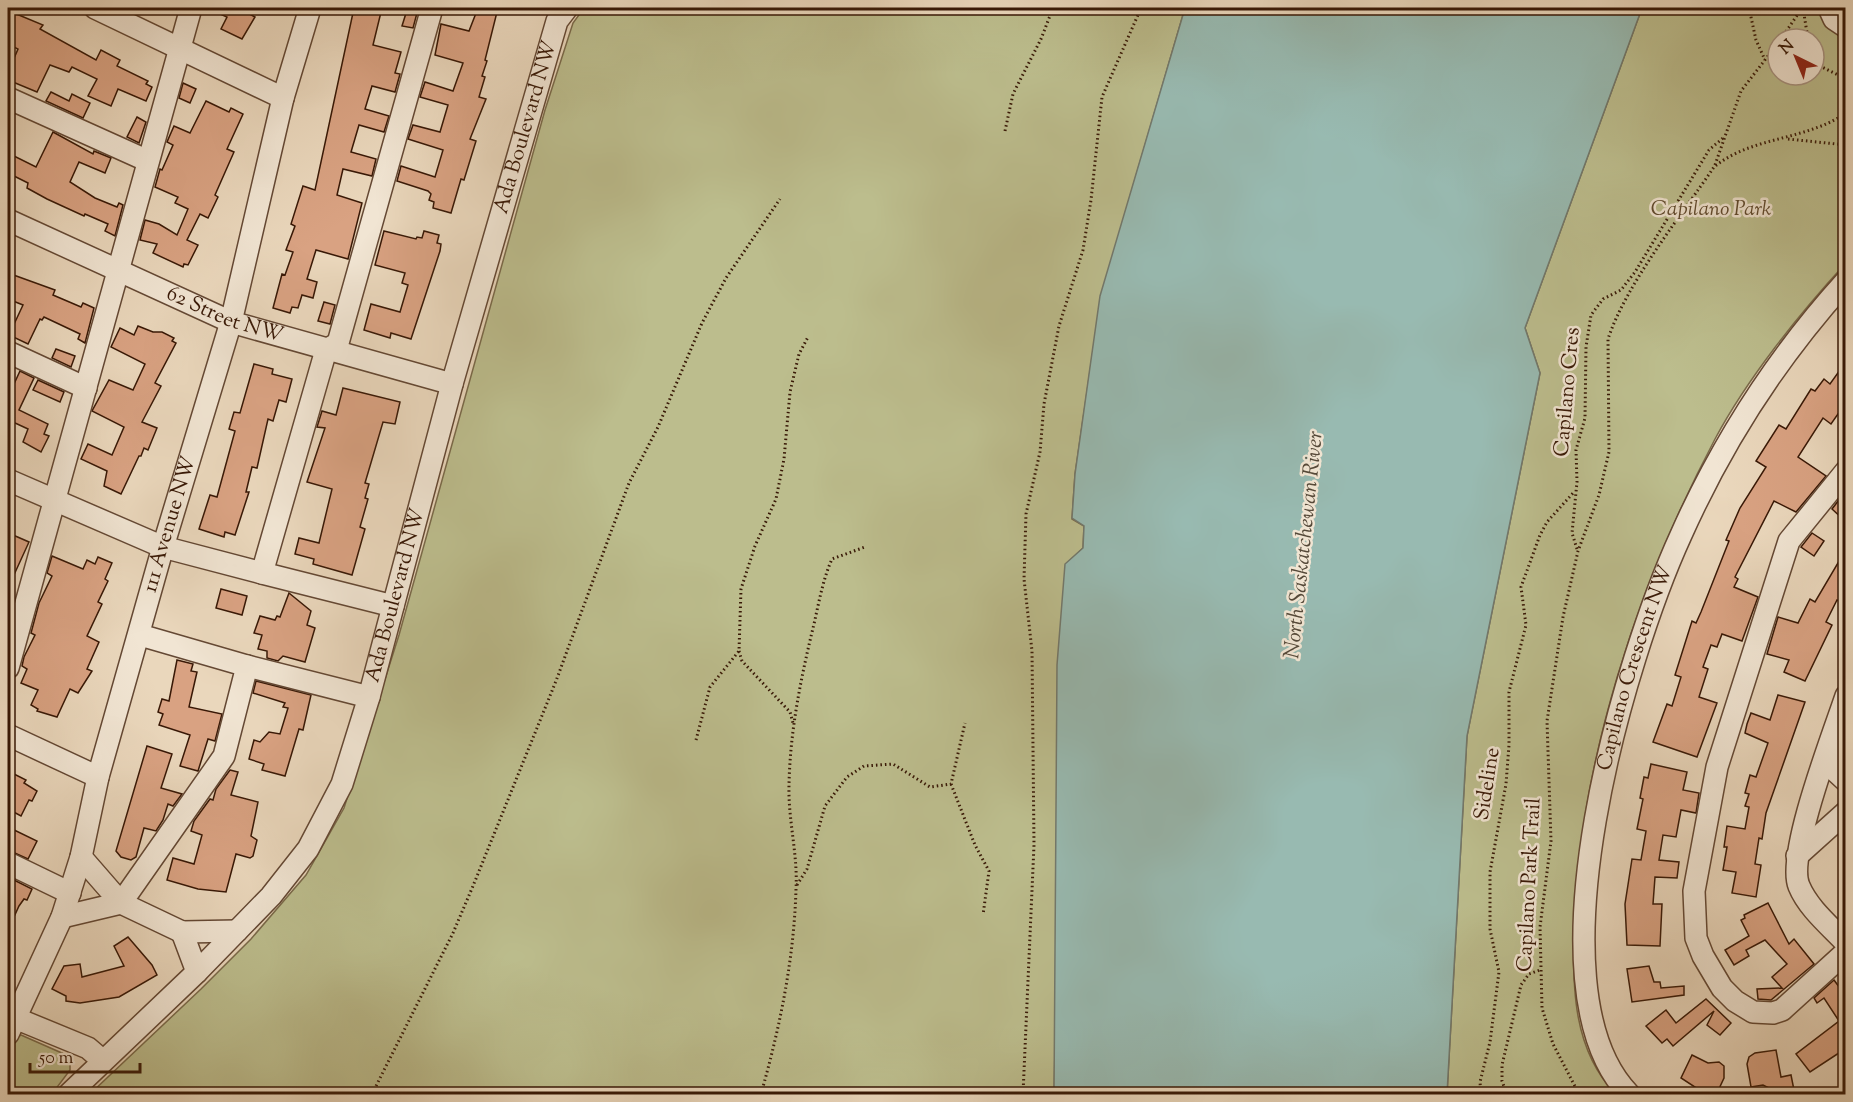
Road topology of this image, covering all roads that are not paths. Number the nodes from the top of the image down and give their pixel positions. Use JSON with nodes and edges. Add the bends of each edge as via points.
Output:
{"nodes":[{"id":1,"x":95,"y":8,"type":"edge"},
{"id":2,"x":191,"y":8,"type":"edge"},
{"id":3,"x":310,"y":8,"type":"edge"},
{"id":4,"x":432,"y":8,"type":"edge"},
{"id":5,"x":567,"y":8,"type":"edge"},
{"id":6,"x":1829,"y":8,"type":"edge"},
{"id":7,"x":1845,"y":27,"type":"edge"},
{"id":8,"x":180,"y":47,"type":"junction"},
{"id":9,"x":8,"y":98,"type":"edge"},
{"id":10,"x":283,"y":98,"type":"junction"},
{"id":11,"x":148,"y":161,"type":"junction"},
{"id":12,"x":8,"y":220,"type":"edge"},
{"id":13,"x":119,"y":271,"type":"junction"},
{"id":14,"x":1845,"y":281,"type":"edge"},
{"id":15,"x":231,"y":322,"type":"junction"},
{"id":16,"x":326,"y":350,"type":"junction"},
{"id":17,"x":8,"y":352,"type":"edge"},
{"id":18,"x":452,"y":384,"type":"junction"},
{"id":19,"x":86,"y":388,"type":"junction"},
{"id":20,"x":1845,"y":471,"type":"edge"},
{"id":21,"x":8,"y":480,"type":"edge"},
{"id":22,"x":54,"y":502,"type":"junction"},
{"id":23,"x":163,"y":548,"type":"junction"},
{"id":24,"x":262,"y":573,"type":"junction"},
{"id":25,"x":393,"y":606,"type":"junction"},
{"id":26,"x":14,"y":616,"type":"edge"},
{"id":27,"x":140,"y":635,"type":"junction"},
{"id":28,"x":248,"y":666,"type":"junction"},
{"id":29,"x":8,"y":668,"type":"edge"},
{"id":30,"x":1845,"y":696,"type":"edge"},
{"id":31,"x":369,"y":697,"type":"junction"},
{"id":32,"x":8,"y":735,"type":"edge"},
{"id":33,"x":1828,"y":751,"type":"junction"},
{"id":34,"x":98,"y":777,"type":"junction"},
{"id":35,"x":1845,"y":781,"type":"edge"},
{"id":36,"x":1845,"y":812,"type":"edge"},
{"id":37,"x":81,"y":856,"type":"junction"},
{"id":38,"x":1797,"y":856,"type":"junction"},
{"id":39,"x":8,"y":864,"type":"edge"},
{"id":40,"x":70,"y":893,"type":"junction"},
{"id":41,"x":121,"y":903,"type":"junction"},
{"id":42,"x":62,"y":917,"type":"junction"},
{"id":43,"x":237,"y":931,"type":"junction"},
{"id":44,"x":182,"y":932,"type":"junction"},
{"id":45,"x":1845,"y":943,"type":"edge"},
{"id":46,"x":1845,"y":952,"type":"edge"},
{"id":47,"x":196,"y":972,"type":"junction"},
{"id":48,"x":16,"y":995,"type":"edge"},
{"id":49,"x":11,"y":1026,"type":"edge"},
{"id":50,"x":102,"y":1060,"type":"junction"},
{"id":51,"x":69,"y":1095,"type":"edge"},
{"id":52,"x":1629,"y":1095,"type":"edge"}],
"edges":[{"from":1,"to":8,"type":"street"},
{"from":2,"to":8,"type":"street"},
{"from":3,"to":10,"type":"street","name":"111 Avenue NW"},
{"from":4,"to":16,"type":"street","via":[[338,343]]},
{"from":5,"to":18,"type":"street","name":"Ada Boulevard NW","via":[[557,21]]},
{"from":6,"to":7,"type":"street","via":[[1834,19]]},
{"from":8,"to":10,"type":"street"},
{"from":8,"to":11,"type":"street"},
{"from":9,"to":11,"type":"street"},
{"from":10,"to":15,"type":"street","name":"111 Avenue NW"},
{"from":11,"to":13,"type":"street"},
{"from":12,"to":13,"type":"street","name":"62 Street NW"},
{"from":13,"to":15,"type":"street","name":"62 Street NW"},
{"from":13,"to":19,"type":"street"},
{"from":14,"to":52,"type":"street","name":"Capilano Crescent NW","via":[[1773,372],[1697,501],[1656,599],[1616,724],[1590,849],[1585,984],[1594,1035],[1608,1067]]},
{"from":15,"to":16,"type":"street","name":"62 Street NW"},
{"from":15,"to":23,"type":"street","name":"111 Avenue NW"},
{"from":16,"to":18,"type":"street","name":"62 Street NW"},
{"from":16,"to":24,"type":"street"},
{"from":17,"to":19,"type":"street"},
{"from":18,"to":25,"type":"street","name":"Ada Boulevard NW"},
{"from":19,"to":22,"type":"street"},
{"from":20,"to":46,"type":"street","via":[[1789,541],[1717,767],[1692,905],[1696,938],[1713,974],[1735,1001],[1753,1012],[1782,1010]]},
{"from":21,"to":22,"type":"street"},
{"from":22,"to":23,"type":"street"},
{"from":22,"to":26,"type":"street"},
{"from":23,"to":24,"type":"street"},
{"from":23,"to":27,"type":"street","name":"111 Avenue NW"},
{"from":24,"to":25,"type":"street"},
{"from":25,"to":31,"type":"street","name":"Ada Boulevard NW"},
{"from":26,"to":29,"type":"street"},
{"from":27,"to":28,"type":"street"},
{"from":27,"to":34,"type":"street","name":"111 Avenue NW"},
{"from":28,"to":31,"type":"street"},
{"from":28,"to":41,"type":"street","via":[[224,756]]},
{"from":30,"to":33,"type":"street"},
{"from":31,"to":43,"type":"street","name":"Ada Boulevard NW","via":[[342,784],[308,849]]},
{"from":32,"to":34,"type":"street"},
{"from":33,"to":35,"type":"street","via":[[1830,763]]},
{"from":33,"to":38,"type":"street"},
{"from":34,"to":37,"type":"street","name":"111 Avenue NW"},
{"from":36,"to":38,"type":"street"},
{"from":37,"to":40,"type":"street","name":"111 Avenue NW"},
{"from":37,"to":41,"type":"street"},
{"from":38,"to":45,"type":"street","via":[[1797,879],[1803,894]]},
{"from":39,"to":40,"type":"street"},
{"from":40,"to":42,"type":"street","name":"111 Avenue NW"},
{"from":41,"to":42,"type":"street"},
{"from":41,"to":44,"type":"street"},
{"from":42,"to":48,"type":"street","name":"111 Avenue NW"},
{"from":43,"to":44,"type":"street"},
{"from":43,"to":47,"type":"street","name":"Ada Boulevard NW"},
{"from":44,"to":47,"type":"street"},
{"from":47,"to":50,"type":"street","name":"Ada Boulevard NW"},
{"from":48,"to":49,"type":"street","name":"111 Avenue NW"},
{"from":49,"to":50,"type":"street","via":[[88,1048]]},
{"from":50,"to":51,"type":"street","name":"Ada Boulevard NW"}]}
